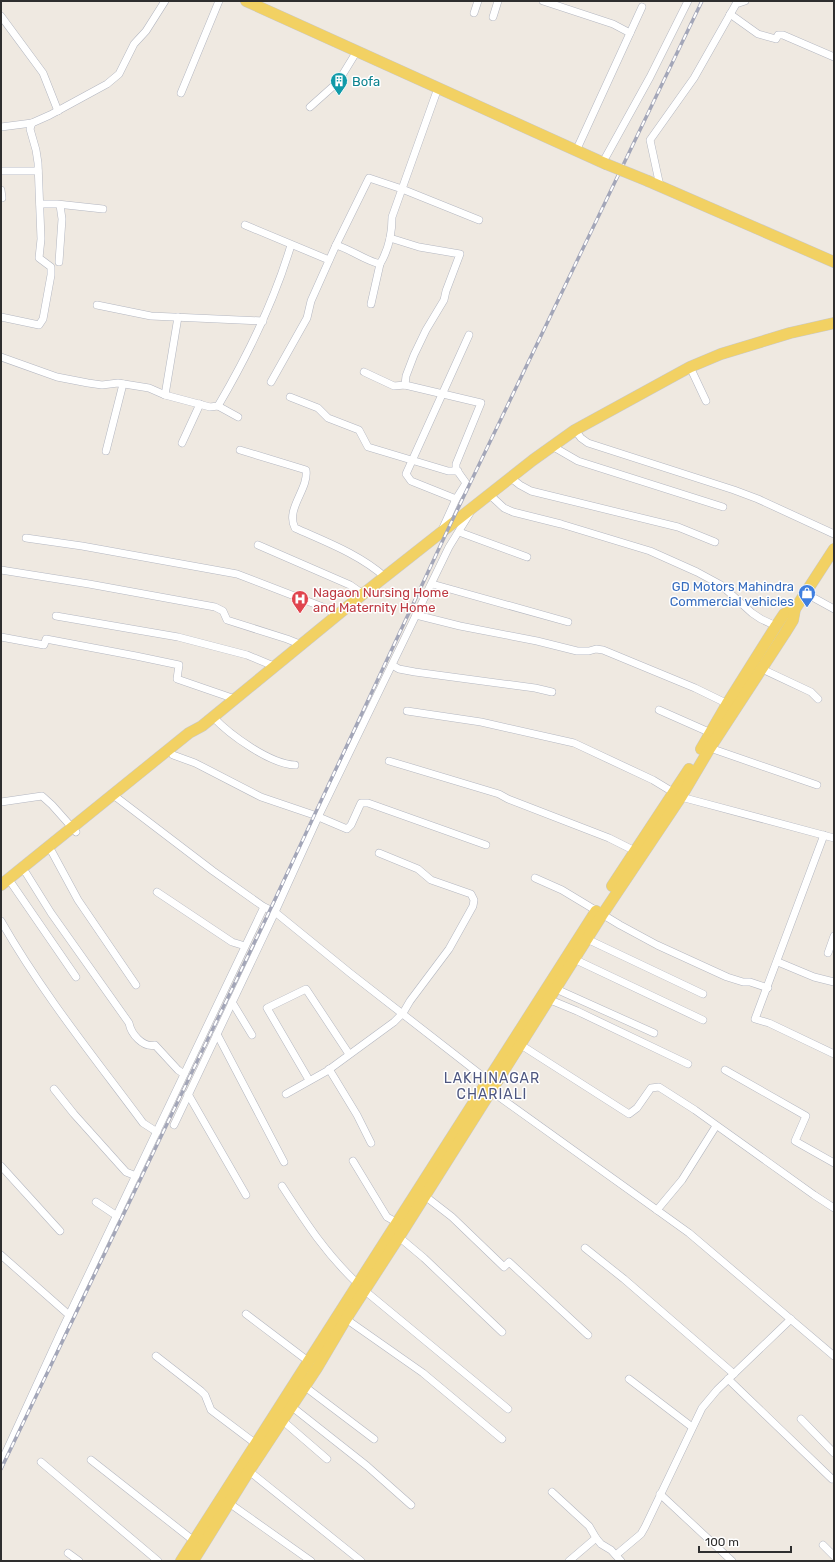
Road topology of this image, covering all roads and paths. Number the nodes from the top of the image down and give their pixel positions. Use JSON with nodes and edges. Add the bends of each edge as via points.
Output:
{"nodes":[{"id":1,"x":164,"y":1,"type":"edge"},
{"id":2,"x":218,"y":1,"type":"edge"},
{"id":3,"x":246,"y":1,"type":"edge"},
{"id":4,"x":478,"y":1,"type":"edge"},
{"id":5,"x":498,"y":1,"type":"edge"},
{"id":6,"x":543,"y":1,"type":"edge"},
{"id":7,"x":688,"y":1,"type":"edge"},
{"id":8,"x":745,"y":1,"type":"edge"},
{"id":9,"x":642,"y":6,"type":"dead end"},
{"id":10,"x":474,"y":13,"type":"dead end"},
{"id":11,"x":730,"y":14,"type":"junction"},
{"id":12,"x":1,"y":16,"type":"edge"},
{"id":13,"x":493,"y":17,"type":"dead end"},
{"id":14,"x":630,"y":32,"type":"junction"},
{"id":15,"x":357,"y":52,"type":"junction"},
{"id":16,"x":834,"y":57,"type":"edge"},
{"id":17,"x":438,"y":88,"type":"junction"},
{"id":18,"x":181,"y":93,"type":"dead end"},
{"id":19,"x":310,"y":107,"type":"dead end"},
{"id":20,"x":58,"y":111,"type":"junction"},
{"id":21,"x":32,"y":123,"type":"junction"},
{"id":22,"x":1,"y":127,"type":"edge"},
{"id":23,"x":576,"y":150,"type":"junction"},
{"id":24,"x":604,"y":163,"type":"junction"},
{"id":25,"x":38,"y":170,"type":"junction"},
{"id":26,"x":1,"y":171,"type":"edge"},
{"id":27,"x":660,"y":186,"type":"junction"},
{"id":28,"x":1,"y":190,"type":"edge"},
{"id":29,"x":402,"y":190,"type":"junction"},
{"id":30,"x":2,"y":198,"type":"dead end"},
{"id":31,"x":40,"y":204,"type":"junction"},
{"id":32,"x":60,"y":205,"type":"junction"},
{"id":33,"x":103,"y":209,"type":"dead end"},
{"id":34,"x":479,"y":220,"type":"dead end"},
{"id":35,"x":245,"y":225,"type":"dead end"},
{"id":36,"x":390,"y":238,"type":"junction"},
{"id":37,"x":291,"y":245,"type":"junction"},
{"id":38,"x":336,"y":245,"type":"junction"},
{"id":39,"x":329,"y":260,"type":"junction"},
{"id":40,"x":59,"y":262,"type":"dead end"},
{"id":41,"x":834,"y":262,"type":"edge"},
{"id":42,"x":380,"y":264,"type":"junction"},
{"id":43,"x":371,"y":304,"type":"dead end"},
{"id":44,"x":97,"y":305,"type":"dead end"},
{"id":45,"x":1,"y":317,"type":"edge"},
{"id":46,"x":178,"y":317,"type":"junction"},
{"id":47,"x":263,"y":321,"type":"junction"},
{"id":48,"x":834,"y":324,"type":"edge"},
{"id":49,"x":469,"y":335,"type":"dead end"},
{"id":50,"x":1,"y":357,"type":"edge"},
{"id":51,"x":690,"y":367,"type":"junction"},
{"id":52,"x":364,"y":372,"type":"dead end"},
{"id":53,"x":271,"y":382,"type":"dead end"},
{"id":54,"x":123,"y":384,"type":"junction"},
{"id":55,"x":404,"y":385,"type":"junction"},
{"id":56,"x":442,"y":393,"type":"junction"},
{"id":57,"x":165,"y":395,"type":"junction"},
{"id":58,"x":290,"y":397,"type":"dead end"},
{"id":59,"x":706,"y":401,"type":"dead end"},
{"id":60,"x":200,"y":404,"type":"junction"},
{"id":61,"x":218,"y":406,"type":"junction"},
{"id":62,"x":238,"y":417,"type":"dead end"},
{"id":63,"x":575,"y":430,"type":"junction"},
{"id":64,"x":182,"y":443,"type":"dead end"},
{"id":65,"x":552,"y":446,"type":"junction"},
{"id":66,"x":240,"y":450,"type":"dead end"},
{"id":67,"x":106,"y":451,"type":"dead end"},
{"id":68,"x":412,"y":460,"type":"junction"},
{"id":69,"x":458,"y":471,"type":"junction"},
{"id":70,"x":511,"y":478,"type":"junction"},
{"id":71,"x":490,"y":495,"type":"junction"},
{"id":72,"x":456,"y":499,"type":"junction"},
{"id":73,"x":723,"y":507,"type":"dead end"},
{"id":74,"x":474,"y":508,"type":"junction"},
{"id":75,"x":441,"y":532,"type":"junction"},
{"id":76,"x":458,"y":532,"type":"junction"},
{"id":77,"x":834,"y":534,"type":"edge"},
{"id":78,"x":26,"y":538,"type":"dead end"},
{"id":79,"x":716,"y":542,"type":"dead end"},
{"id":80,"x":258,"y":545,"type":"dead end"},
{"id":81,"x":834,"y":549,"type":"edge"},
{"id":82,"x":527,"y":557,"type":"dead end"},
{"id":83,"x":1,"y":570,"type":"edge"},
{"id":84,"x":384,"y":577,"type":"junction"},
{"id":85,"x":432,"y":584,"type":"junction"},
{"id":86,"x":805,"y":593,"type":"junction"},
{"id":87,"x":363,"y":594,"type":"junction"},
{"id":88,"x":795,"y":608,"type":"junction"},
{"id":89,"x":834,"y":609,"type":"edge"},
{"id":90,"x":416,"y":615,"type":"junction"},
{"id":91,"x":56,"y":616,"type":"dead end"},
{"id":92,"x":336,"y":616,"type":"junction"},
{"id":93,"x":568,"y":622,"type":"dead end"},
{"id":94,"x":776,"y":626,"type":"junction"},
{"id":95,"x":1,"y":636,"type":"edge"},
{"id":96,"x":302,"y":645,"type":"junction"},
{"id":97,"x":392,"y":665,"type":"junction"},
{"id":98,"x":276,"y":667,"type":"junction"},
{"id":99,"x":762,"y":669,"type":"junction"},
{"id":100,"x":552,"y":692,"type":"dead end"},
{"id":101,"x":235,"y":699,"type":"junction"},
{"id":102,"x":818,"y":699,"type":"dead end"},
{"id":103,"x":731,"y":706,"type":"junction"},
{"id":104,"x":659,"y":710,"type":"dead end"},
{"id":105,"x":407,"y":711,"type":"dead end"},
{"id":106,"x":213,"y":717,"type":"junction"},
{"id":107,"x":202,"y":726,"type":"junction"},
{"id":108,"x":711,"y":733,"type":"junction"},
{"id":109,"x":710,"y":748,"type":"junction"},
{"id":110,"x":173,"y":755,"type":"junction"},
{"id":111,"x":389,"y":761,"type":"dead end"},
{"id":112,"x":295,"y":765,"type":"dead end"},
{"id":113,"x":817,"y":784,"type":"dead end"},
{"id":114,"x":678,"y":795,"type":"junction"},
{"id":115,"x":115,"y":796,"type":"junction"},
{"id":116,"x":1,"y":802,"type":"edge"},
{"id":117,"x":318,"y":817,"type":"junction"},
{"id":118,"x":74,"y":830,"type":"junction"},
{"id":119,"x":824,"y":835,"type":"junction"},
{"id":120,"x":834,"y":838,"type":"edge"},
{"id":121,"x":486,"y":845,"type":"dead end"},
{"id":122,"x":635,"y":851,"type":"junction"},
{"id":123,"x":52,"y":852,"type":"junction"},
{"id":124,"x":379,"y":853,"type":"dead end"},
{"id":125,"x":26,"y":872,"type":"junction"},
{"id":126,"x":535,"y":878,"type":"dead end"},
{"id":127,"x":6,"y":884,"type":"edge"},
{"id":128,"x":157,"y":892,"type":"dead end"},
{"id":129,"x":1,"y":893,"type":"edge"},
{"id":130,"x":264,"y":907,"type":"junction"},
{"id":131,"x":275,"y":912,"type":"junction"},
{"id":132,"x":599,"y":913,"type":"junction"},
{"id":133,"x":1,"y":921,"type":"edge"},
{"id":134,"x":834,"y":936,"type":"edge"},
{"id":135,"x":587,"y":939,"type":"junction"},
{"id":136,"x":245,"y":946,"type":"junction"},
{"id":137,"x":828,"y":953,"type":"dead end"},
{"id":138,"x":574,"y":959,"type":"junction"},
{"id":139,"x":778,"y":962,"type":"junction"},
{"id":140,"x":76,"y":977,"type":"dead end"},
{"id":141,"x":834,"y":982,"type":"edge"},
{"id":142,"x":136,"y":985,"type":"dead end"},
{"id":143,"x":768,"y":988,"type":"junction"},
{"id":144,"x":556,"y":989,"type":"junction"},
{"id":145,"x":703,"y":994,"type":"dead end"},
{"id":146,"x":548,"y":999,"type":"junction"},
{"id":147,"x":232,"y":1002,"type":"junction"},
{"id":148,"x":403,"y":1014,"type":"junction"},
{"id":149,"x":703,"y":1020,"type":"dead end"},
{"id":150,"x":654,"y":1033,"type":"dead end"},
{"id":151,"x":217,"y":1034,"type":"junction"},
{"id":152,"x":252,"y":1035,"type":"dead end"},
{"id":153,"x":521,"y":1045,"type":"junction"},
{"id":154,"x":349,"y":1054,"type":"junction"},
{"id":155,"x":834,"y":1054,"type":"edge"},
{"id":156,"x":688,"y":1064,"type":"dead end"},
{"id":157,"x":329,"y":1069,"type":"junction"},
{"id":158,"x":725,"y":1070,"type":"dead end"},
{"id":159,"x":184,"y":1074,"type":"junction"},
{"id":160,"x":310,"y":1080,"type":"junction"},
{"id":161,"x":491,"y":1086,"type":"junction"},
{"id":162,"x":54,"y":1089,"type":"dead end"},
{"id":163,"x":188,"y":1094,"type":"junction"},
{"id":164,"x":286,"y":1094,"type":"dead end"},
{"id":165,"x":174,"y":1125,"type":"dead end"},
{"id":166,"x":716,"y":1126,"type":"junction"},
{"id":167,"x":157,"y":1132,"type":"junction"},
{"id":168,"x":371,"y":1144,"type":"dead end"},
{"id":169,"x":353,"y":1161,"type":"dead end"},
{"id":170,"x":284,"y":1162,"type":"dead end"},
{"id":171,"x":834,"y":1163,"type":"edge"},
{"id":172,"x":1,"y":1166,"type":"edge"},
{"id":173,"x":136,"y":1176,"type":"junction"},
{"id":174,"x":282,"y":1186,"type":"dead end"},
{"id":175,"x":246,"y":1195,"type":"dead end"},
{"id":176,"x":425,"y":1196,"type":"junction"},
{"id":177,"x":96,"y":1202,"type":"dead end"},
{"id":178,"x":834,"y":1208,"type":"edge"},
{"id":179,"x":657,"y":1210,"type":"junction"},
{"id":180,"x":117,"y":1216,"type":"junction"},
{"id":181,"x":398,"y":1223,"type":"junction"},
{"id":182,"x":60,"y":1231,"type":"dead end"},
{"id":183,"x":399,"y":1237,"type":"junction"},
{"id":184,"x":585,"y":1248,"type":"dead end"},
{"id":185,"x":1,"y":1255,"type":"edge"},
{"id":186,"x":361,"y":1287,"type":"junction"},
{"id":187,"x":246,"y":1314,"type":"dead end"},
{"id":188,"x":69,"y":1315,"type":"junction"},
{"id":189,"x":346,"y":1319,"type":"junction"},
{"id":190,"x":791,"y":1319,"type":"junction"},
{"id":191,"x":502,"y":1332,"type":"dead end"},
{"id":192,"x":588,"y":1335,"type":"dead end"},
{"id":193,"x":156,"y":1356,"type":"dead end"},
{"id":194,"x":834,"y":1356,"type":"edge"},
{"id":195,"x":308,"y":1361,"type":"junction"},
{"id":196,"x":734,"y":1374,"type":"junction"},
{"id":197,"x":629,"y":1379,"type":"dead end"},
{"id":198,"x":728,"y":1379,"type":"junction"},
{"id":199,"x":304,"y":1386,"type":"junction"},
{"id":200,"x":291,"y":1406,"type":"junction"},
{"id":201,"x":508,"y":1409,"type":"dead end"},
{"id":202,"x":801,"y":1419,"type":"dead end"},
{"id":203,"x":282,"y":1421,"type":"junction"},
{"id":204,"x":692,"y":1427,"type":"junction"},
{"id":205,"x":374,"y":1439,"type":"dead end"},
{"id":206,"x":502,"y":1439,"type":"dead end"},
{"id":207,"x":256,"y":1444,"type":"junction"},
{"id":208,"x":834,"y":1453,"type":"edge"},
{"id":209,"x":327,"y":1459,"type":"dead end"},
{"id":210,"x":91,"y":1460,"type":"dead end"},
{"id":211,"x":41,"y":1462,"type":"dead end"},
{"id":212,"x":1,"y":1463,"type":"edge"},
{"id":213,"x":249,"y":1471,"type":"junction"},
{"id":214,"x":832,"y":1479,"type":"dead end"},
{"id":215,"x":552,"y":1492,"type":"dead end"},
{"id":216,"x":660,"y":1494,"type":"junction"},
{"id":217,"x":228,"y":1503,"type":"junction"},
{"id":218,"x":411,"y":1505,"type":"dead end"},
{"id":219,"x":596,"y":1538,"type":"junction"},
{"id":220,"x":194,"y":1541,"type":"junction"},
{"id":221,"x":823,"y":1545,"type":"dead end"},
{"id":222,"x":68,"y":1552,"type":"dead end"},
{"id":223,"x":616,"y":1555,"type":"junction"},
{"id":224,"x":834,"y":1556,"type":"edge"},
{"id":225,"x":79,"y":1561,"type":"edge"},
{"id":226,"x":158,"y":1561,"type":"edge"},
{"id":227,"x":181,"y":1561,"type":"edge"},
{"id":228,"x":193,"y":1561,"type":"edge"},
{"id":229,"x":311,"y":1561,"type":"edge"},
{"id":230,"x":360,"y":1561,"type":"edge"},
{"id":231,"x":569,"y":1561,"type":"edge"},
{"id":232,"x":621,"y":1561,"type":"edge"},
{"id":233,"x":732,"y":1561,"type":"edge"}],
"edges":[{"from":1,"to":20,"type":"street","via":[[146,31],[134,44],[119,74],[107,84]]},
{"from":2,"to":18,"type":"street"},
{"from":3,"to":15,"type":"main road"},
{"from":4,"to":10,"type":"street"},
{"from":5,"to":13,"type":"street"},
{"from":6,"to":14,"type":"street","via":[[614,24]]},
{"from":7,"to":24,"type":"street"},
{"from":8,"to":11,"type":"street","via":[[736,4]]},
{"from":9,"to":14,"type":"street"},
{"from":11,"to":16,"type":"street","via":[[758,34],[776,39],[778,35],[783,35]]},
{"from":11,"to":27,"type":"street","via":[[694,78],[650,140]]},
{"from":12,"to":20,"type":"street","via":[[43,73]]},
{"from":14,"to":23,"type":"street"},
{"from":15,"to":17,"type":"main road"},
{"from":15,"to":19,"type":"street","via":[[338,82]]},
{"from":17,"to":23,"type":"main road"},
{"from":17,"to":29,"type":"street"},
{"from":20,"to":21,"type":"street"},
{"from":21,"to":22,"type":"street"},
{"from":21,"to":25,"type":"street","via":[[30,129]]},
{"from":23,"to":24,"type":"main road"},
{"from":24,"to":27,"type":"main road","bridge":true},
{"from":25,"to":26,"type":"street"},
{"from":25,"to":31,"type":"street"},
{"from":27,"to":41,"type":"main road"},
{"from":28,"to":30,"type":"street"},
{"from":29,"to":34,"type":"street"},
{"from":29,"to":36,"type":"street","via":[[392,216]]},
{"from":29,"to":38,"type":"street","via":[[368,178]]},
{"from":31,"to":32,"type":"street"},
{"from":31,"to":45,"type":"street","via":[[39,258],[51,267],[43,319],[39,325]]},
{"from":32,"to":33,"type":"street"},
{"from":32,"to":40,"type":"street","via":[[62,219]]},
{"from":35,"to":37,"type":"street"},
{"from":36,"to":42,"type":"street"},
{"from":36,"to":55,"type":"street","via":[[419,247],[460,254],[444,300],[414,355]]},
{"from":37,"to":39,"type":"street"},
{"from":37,"to":47,"type":"street","via":[[281,279]]},
{"from":38,"to":39,"type":"street"},
{"from":38,"to":42,"type":"street"},
{"from":39,"to":53,"type":"street","via":[[311,301],[307,318]]},
{"from":42,"to":43,"type":"street"},
{"from":44,"to":46,"type":"street","via":[[151,316]]},
{"from":46,"to":47,"type":"street"},
{"from":46,"to":57,"type":"street"},
{"from":47,"to":61,"type":"street"},
{"from":48,"to":51,"type":"main road","via":[[790,333],[721,354]]},
{"from":49,"to":56,"type":"street"},
{"from":50,"to":54,"type":"street","via":[[57,377],[88,384]]},
{"from":51,"to":59,"type":"street"},
{"from":51,"to":63,"type":"main road"},
{"from":52,"to":55,"type":"street","via":[[394,386]]},
{"from":54,"to":57,"type":"street","via":[[149,388]]},
{"from":54,"to":67,"type":"street"},
{"from":55,"to":56,"type":"street"},
{"from":56,"to":68,"type":"street"},
{"from":56,"to":69,"type":"street","via":[[481,403],[456,464]]},
{"from":57,"to":60,"type":"street"},
{"from":58,"to":68,"type":"street","via":[[318,408],[328,418],[359,430],[368,447]]},
{"from":60,"to":61,"type":"street"},
{"from":60,"to":64,"type":"street"},
{"from":61,"to":62,"type":"street"},
{"from":63,"to":65,"type":"main road"},
{"from":63,"to":77,"type":"street","via":[[588,443],[740,492]]},
{"from":65,"to":70,"type":"main road"},
{"from":65,"to":73,"type":"street","via":[[578,460]]},
{"from":66,"to":84,"type":"street","via":[[306,470],[307,477],[292,522],[295,528],[337,547],[375,568]]},
{"from":68,"to":69,"type":"street","via":[[448,471]]},
{"from":68,"to":72,"type":"street","via":[[406,474],[411,481]]},
{"from":69,"to":72,"type":"street","via":[[466,483]]},
{"from":70,"to":71,"type":"main road"},
{"from":70,"to":79,"type":"street","via":[[530,490],[678,527]]},
{"from":71,"to":74,"type":"main road"},
{"from":71,"to":94,"type":"street","via":[[504,508],[513,512],[650,551],[697,572],[721,585],[760,619]]},
{"from":72,"to":75,"type":"street"},
{"from":74,"to":75,"type":"main road"},
{"from":74,"to":76,"type":"street"},
{"from":75,"to":84,"type":"main road"},
{"from":76,"to":82,"type":"street"},
{"from":76,"to":85,"type":"street"},
{"from":78,"to":92,"type":"street","via":[[237,574],[328,609]]},
{"from":80,"to":87,"type":"street","via":[[350,585]]},
{"from":81,"to":86,"type":"main road"},
{"from":83,"to":96,"type":"street","via":[[215,607],[223,611],[227,620]]},
{"from":84,"to":87,"type":"main road"},
{"from":85,"to":90,"type":"street"},
{"from":85,"to":93,"type":"street"},
{"from":86,"to":88,"type":"main road"},
{"from":86,"to":89,"type":"street"},
{"from":87,"to":92,"type":"main road"},
{"from":88,"to":94,"type":"main road","via":[[784,614]]},
{"from":88,"to":99,"type":"main road","via":[[793,620]]},
{"from":90,"to":97,"type":"street"},
{"from":90,"to":103,"type":"street","via":[[577,651],[603,650],[695,688]]},
{"from":91,"to":98,"type":"street","via":[[178,637],[247,654]]},
{"from":92,"to":96,"type":"main road"},
{"from":94,"to":103,"type":"main road"},
{"from":95,"to":101,"type":"street","via":[[44,645],[46,639],[178,665],[178,679]]},
{"from":96,"to":98,"type":"main road"},
{"from":97,"to":100,"type":"street","via":[[399,670]]},
{"from":97,"to":117,"type":"street"},
{"from":98,"to":101,"type":"main road"},
{"from":99,"to":102,"type":"street","via":[[811,692]]},
{"from":99,"to":103,"type":"main road"},
{"from":101,"to":106,"type":"main road"},
{"from":103,"to":108,"type":"main road"},
{"from":103,"to":109,"type":"main road"},
{"from":104,"to":108,"type":"street"},
{"from":105,"to":114,"type":"street","via":[[487,724],[574,743],[653,780]]},
{"from":106,"to":107,"type":"main road"},
{"from":106,"to":112,"type":"street","via":[[243,743],[289,765]]},
{"from":107,"to":110,"type":"main road","via":[[194,738]]},
{"from":107,"to":115,"type":"main road","via":[[189,733]]},
{"from":108,"to":114,"type":"main road"},
{"from":109,"to":113,"type":"street"},
{"from":109,"to":114,"type":"main road"},
{"from":110,"to":115,"type":"main road"},
{"from":110,"to":117,"type":"street","via":[[195,763],[261,796]]},
{"from":111,"to":122,"type":"street","via":[[492,791]]},
{"from":114,"to":119,"type":"street"},
{"from":114,"to":122,"type":"main road"},
{"from":114,"to":132,"type":"main road"},
{"from":115,"to":118,"type":"main road"},
{"from":115,"to":130,"type":"street"},
{"from":116,"to":118,"type":"street","via":[[42,796]]},
{"from":117,"to":121,"type":"street","via":[[347,829],[361,804],[368,803]]},
{"from":117,"to":131,"type":"street"},
{"from":118,"to":123,"type":"main road"},
{"from":118,"to":127,"type":"main road"},
{"from":119,"to":120,"type":"street"},
{"from":119,"to":139,"type":"street"},
{"from":122,"to":132,"type":"main road"},
{"from":123,"to":125,"type":"main road"},
{"from":123,"to":142,"type":"street","via":[[78,900]]},
{"from":124,"to":148,"type":"street","via":[[418,870],[432,880],[471,894],[474,900],[449,950]]},
{"from":125,"to":127,"type":"main road"},
{"from":125,"to":159,"type":"street","via":[[51,913],[129,1023],[132,1032],[146,1045],[155,1045]]},
{"from":126,"to":132,"type":"street","via":[[562,890]]},
{"from":127,"to":129,"type":"main road"},
{"from":127,"to":140,"type":"street"},
{"from":128,"to":136,"type":"street","via":[[232,942]]},
{"from":130,"to":131,"type":"street"},
{"from":130,"to":136,"type":"street"},
{"from":131,"to":147,"type":"street"},
{"from":131,"to":148,"type":"street"},
{"from":132,"to":135,"type":"main road"},
{"from":132,"to":143,"type":"street","via":[[657,945],[727,977]]},
{"from":132,"to":161,"type":"main road"},
{"from":133,"to":167,"type":"street","via":[[16,948],[74,1030],[143,1123]]},
{"from":134,"to":137,"type":"street"},
{"from":135,"to":138,"type":"main road"},
{"from":135,"to":145,"type":"street"},
{"from":136,"to":159,"type":"street"},
{"from":138,"to":144,"type":"main road"},
{"from":138,"to":149,"type":"street"},
{"from":139,"to":141,"type":"street","via":[[814,977]]},
{"from":139,"to":143,"type":"street"},
{"from":143,"to":155,"type":"street","via":[[755,1019],[769,1023]]},
{"from":144,"to":146,"type":"main road"},
{"from":144,"to":150,"type":"street"},
{"from":146,"to":153,"type":"main road"},
{"from":146,"to":156,"type":"street"},
{"from":147,"to":151,"type":"street"},
{"from":147,"to":152,"type":"street"},
{"from":148,"to":154,"type":"street"},
{"from":148,"to":161,"type":"street"},
{"from":151,"to":163,"type":"street"},
{"from":151,"to":170,"type":"street"},
{"from":153,"to":161,"type":"main road"},
{"from":153,"to":166,"type":"street","via":[[629,1114],[638,1108],[651,1088],[659,1087]]},
{"from":154,"to":157,"type":"street"},
{"from":154,"to":160,"type":"street","via":[[306,989],[267,1008]]},
{"from":157,"to":160,"type":"street"},
{"from":157,"to":168,"type":"street"},
{"from":158,"to":171,"type":"street","via":[[806,1116],[795,1141]]},
{"from":159,"to":167,"type":"street"},
{"from":160,"to":164,"type":"street"},
{"from":161,"to":176,"type":"main road"},
{"from":161,"to":179,"type":"street"},
{"from":161,"to":181,"type":"main road"},
{"from":162,"to":173,"type":"street","via":[[126,1172]]},
{"from":163,"to":165,"type":"street"},
{"from":163,"to":175,"type":"street"},
{"from":166,"to":178,"type":"street"},
{"from":166,"to":179,"type":"street","via":[[682,1180]]},
{"from":167,"to":173,"type":"street"},
{"from":169,"to":181,"type":"street","via":[[388,1217]]},
{"from":172,"to":182,"type":"street"},
{"from":173,"to":180,"type":"street"},
{"from":174,"to":186,"type":"street","via":[[317,1240]]},
{"from":176,"to":183,"type":"main road"},
{"from":176,"to":192,"type":"street","via":[[452,1216],[504,1267],[510,1262]]},
{"from":177,"to":180,"type":"street"},
{"from":179,"to":190,"type":"street","via":[[689,1233]]},
{"from":180,"to":188,"type":"street"},
{"from":181,"to":186,"type":"main road"},
{"from":183,"to":186,"type":"main road"},
{"from":183,"to":191,"type":"street"},
{"from":184,"to":196,"type":"street"},
{"from":185,"to":188,"type":"street"},
{"from":186,"to":189,"type":"main road"},
{"from":186,"to":195,"type":"main road"},
{"from":186,"to":201,"type":"street"},
{"from":187,"to":195,"type":"street"},
{"from":188,"to":212,"type":"street"},
{"from":189,"to":199,"type":"main road"},
{"from":189,"to":206,"type":"street","via":[[423,1373]]},
{"from":190,"to":194,"type":"street"},
{"from":190,"to":196,"type":"street"},
{"from":193,"to":207,"type":"street","via":[[205,1395],[211,1410]]},
{"from":195,"to":207,"type":"main road"},
{"from":196,"to":198,"type":"street"},
{"from":197,"to":204,"type":"street"},
{"from":198,"to":204,"type":"street","via":[[708,1400]]},
{"from":198,"to":214,"type":"street"},
{"from":199,"to":200,"type":"main road"},
{"from":199,"to":205,"type":"street"},
{"from":200,"to":203,"type":"main road"},
{"from":200,"to":218,"type":"street","via":[[367,1466]]},
{"from":202,"to":208,"type":"street"},
{"from":203,"to":209,"type":"street"},
{"from":203,"to":213,"type":"main road"},
{"from":204,"to":216,"type":"street"},
{"from":207,"to":220,"type":"main road"},
{"from":210,"to":220,"type":"street"},
{"from":211,"to":226,"type":"street"},
{"from":213,"to":217,"type":"main road"},
{"from":213,"to":230,"type":"street"},
{"from":215,"to":219,"type":"street","via":[[589,1526]]},
{"from":216,"to":223,"type":"street","via":[[641,1534]]},
{"from":216,"to":233,"type":"street"},
{"from":217,"to":228,"type":"main road"},
{"from":217,"to":229,"type":"street"},
{"from":219,"to":223,"type":"street"},
{"from":219,"to":231,"type":"street"},
{"from":220,"to":227,"type":"main road"},
{"from":221,"to":224,"type":"street"},
{"from":222,"to":225,"type":"street"},
{"from":223,"to":232,"type":"street"}]}
